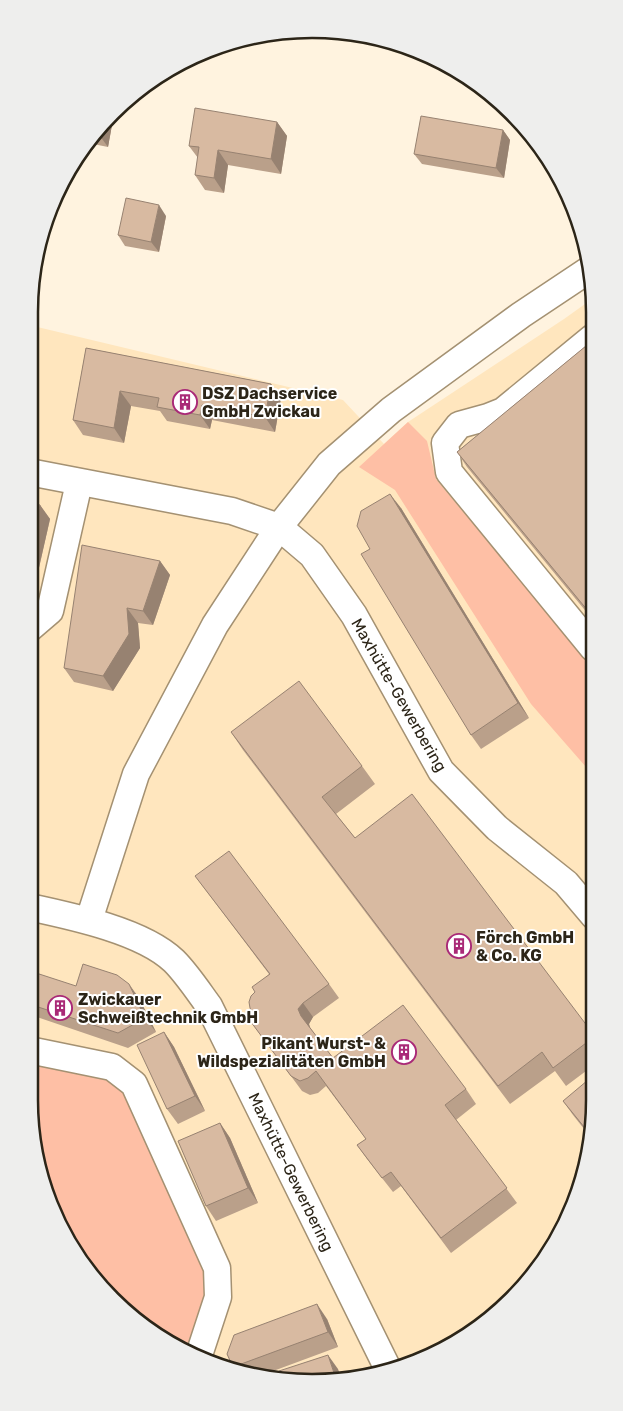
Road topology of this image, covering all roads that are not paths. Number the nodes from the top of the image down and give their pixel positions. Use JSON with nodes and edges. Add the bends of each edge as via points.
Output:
{"nodes":[{"id":1,"x":583,"y":274,"type":"edge"},
{"id":2,"x":586,"y":343,"type":"edge"},
{"id":3,"x":38,"y":474,"type":"edge"},
{"id":4,"x":79,"y":483,"type":"junction"},
{"id":5,"x":279,"y":527,"type":"junction"},
{"id":6,"x":38,"y":621,"type":"edge"},
{"id":7,"x":586,"y":639,"type":"edge"},
{"id":8,"x":586,"y":907,"type":"edge"},
{"id":9,"x":38,"y":909,"type":"edge"},
{"id":10,"x":89,"y":920,"type":"junction"},
{"id":11,"x":38,"y":1052,"type":"edge"},
{"id":12,"x":200,"y":1350,"type":"edge"},
{"id":13,"x":385,"y":1363,"type":"edge"}],
"edges":[{"from":1,"to":5,"type":"street","via":[[391,410],[329,464]]},
{"from":2,"to":7,"type":"street","via":[[503,410],[459,425],[446,443],[449,472]]},
{"from":3,"to":4,"type":"street","name":"Maxhütte-Gewerbering"},
{"from":4,"to":5,"type":"street","name":"Maxhütte-Gewerbering","via":[[232,511]]},
{"from":4,"to":6,"type":"street","via":[[50,611]]},
{"from":5,"to":8,"type":"street","name":"Maxhütte-Gewerbering","via":[[312,555],[354,615],[441,770],[497,828],[566,883]]},
{"from":5,"to":10,"type":"street","via":[[215,625],[136,774]]},
{"from":9,"to":10,"type":"street","name":"Maxhütte-Gewerbering"},
{"from":10,"to":13,"type":"street","name":"Maxhütte-Gewerbering","via":[[154,946],[174,961],[209,1006]]},
{"from":11,"to":12,"type":"street","via":[[112,1067],[134,1084],[217,1268],[218,1297]]}]}
